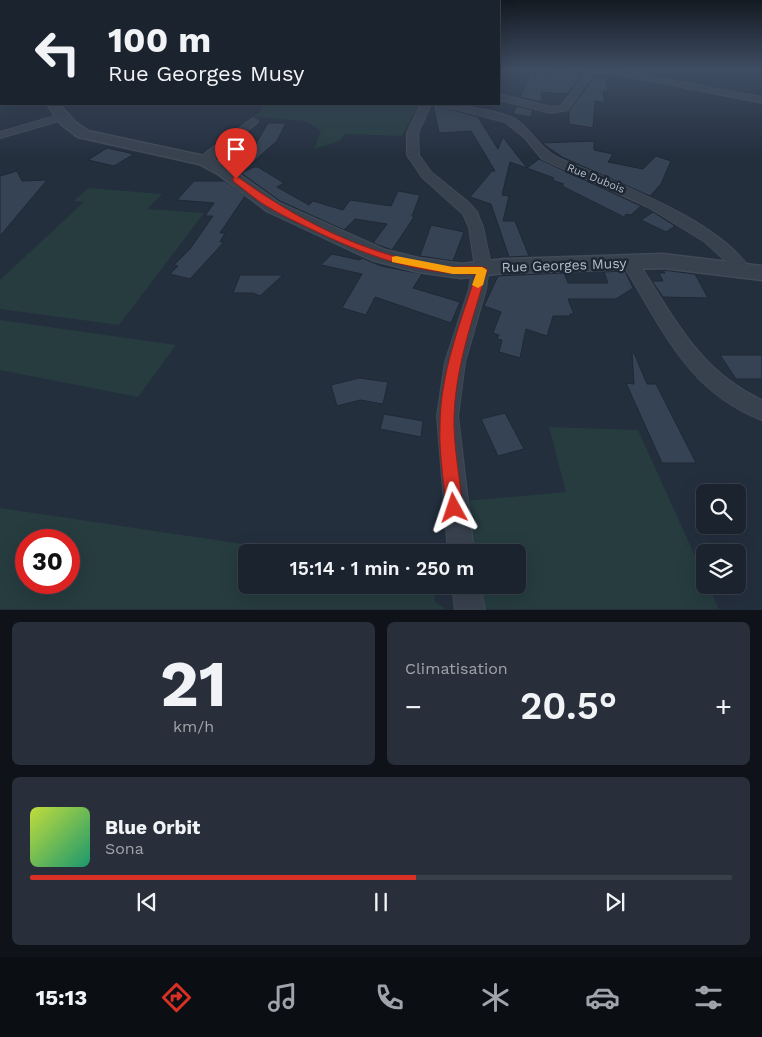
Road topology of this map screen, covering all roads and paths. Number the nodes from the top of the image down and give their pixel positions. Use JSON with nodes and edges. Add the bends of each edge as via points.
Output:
{"nodes":[{"id":1,"x":505,"y":98,"type":"edge"},
{"id":2,"x":571,"y":98,"type":"edge"},
{"id":3,"x":55,"y":105,"type":"edge"},
{"id":4,"x":425,"y":105,"type":"edge"},
{"id":5,"x":444,"y":105,"type":"edge"},
{"id":6,"x":62,"y":117,"type":"junction"},
{"id":7,"x":253,"y":121,"type":"dead end"},
{"id":8,"x":0,"y":135,"type":"edge"},
{"id":9,"x":204,"y":160,"type":"junction"},
{"id":10,"x":630,"y":263,"type":"junction"},
{"id":11,"x":482,"y":270,"type":"junction"},
{"id":12,"x":753,"y":273,"type":"edge"},
{"id":13,"x":762,"y":410,"type":"edge"},
{"id":14,"x":460,"y":544,"type":"edge"},
{"id":15,"x":467,"y":594,"type":"edge"},
{"id":16,"x":470,"y":610,"type":"edge"}],
"edges":[{"from":1,"to":2,"type":"street","via":[[551,110],[564,108]]},
{"from":3,"to":6,"type":"street","name":"Rue Georges Musy"},
{"from":4,"to":11,"type":"street","via":[[412,130],[412,154],[428,176],[471,213],[476,224]]},
{"from":5,"to":12,"type":"street","name":"Rue Dubois","via":[[514,123],[546,156],[653,204],[710,240]]},
{"from":6,"to":8,"type":"street"},
{"from":6,"to":9,"type":"street","name":"Rue Georges Musy","via":[[83,134]]},
{"from":7,"to":9,"type":"street"},
{"from":9,"to":11,"type":"street","name":"Rue Georges Musy","via":[[273,206],[370,252],[418,266],[453,271]]},
{"from":10,"to":11,"type":"street","name":"Rue Georges Musy","via":[[505,266]]},
{"from":10,"to":12,"type":"street","name":"Rue Georges Musy","via":[[663,261]]},
{"from":10,"to":13,"type":"street","via":[[695,362],[715,383]]},
{"from":11,"to":14,"type":"street","via":[[460,342],[447,407],[448,445]]},
{"from":15,"to":16,"type":"street"}]}
